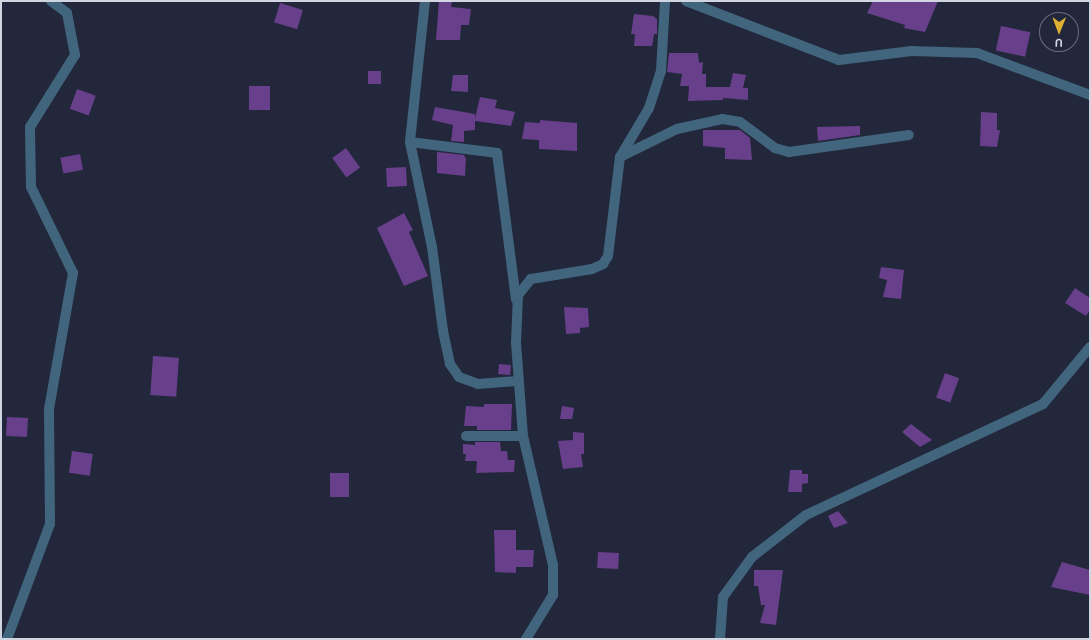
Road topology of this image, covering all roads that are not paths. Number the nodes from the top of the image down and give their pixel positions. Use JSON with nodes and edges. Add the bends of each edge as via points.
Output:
{"nodes":[{"id":1,"x":51,"y":1,"type":"edge"},
{"id":2,"x":425,"y":1,"type":"edge"},
{"id":3,"x":665,"y":1,"type":"edge"},
{"id":4,"x":686,"y":1,"type":"edge"},
{"id":5,"x":1090,"y":95,"type":"edge"},
{"id":6,"x":909,"y":135,"type":"dead end"},
{"id":7,"x":410,"y":142,"type":"junction"},
{"id":8,"x":620,"y":157,"type":"junction"},
{"id":9,"x":516,"y":306,"type":"junction"},
{"id":10,"x":1090,"y":347,"type":"edge"},
{"id":11,"x":518,"y":381,"type":"junction"},
{"id":12,"x":466,"y":436,"type":"dead end"},
{"id":13,"x":523,"y":436,"type":"junction"},
{"id":14,"x":7,"y":639,"type":"edge"},
{"id":15,"x":526,"y":639,"type":"edge"},
{"id":16,"x":720,"y":639,"type":"edge"}],
"edges":[{"from":1,"to":14,"type":"street","via":[[67,13],[75,55],[30,128],[31,187],[73,273],[49,409],[50,524]]},
{"from":2,"to":7,"type":"street"},
{"from":3,"to":8,"type":"street","via":[[659,77],[649,108]]},
{"from":4,"to":5,"type":"street","via":[[839,60],[911,51],[977,52]]},
{"from":6,"to":8,"type":"street","via":[[789,152],[775,148],[740,122],[722,119],[677,129]]},
{"from":7,"to":9,"type":"street","via":[[496,153]]},
{"from":7,"to":11,"type":"street","via":[[432,247],[450,364],[459,377],[478,384]]},
{"from":8,"to":9,"type":"street","via":[[612,232],[608,256],[603,264],[581,272],[543,275],[530,279],[518,295]]},
{"from":9,"to":11,"type":"street"},
{"from":10,"to":16,"type":"street","via":[[1044,404],[806,515],[752,558],[723,597]]},
{"from":11,"to":13,"type":"street"},
{"from":12,"to":13,"type":"street"},
{"from":13,"to":15,"type":"street","via":[[553,565],[552,595]]}]}
